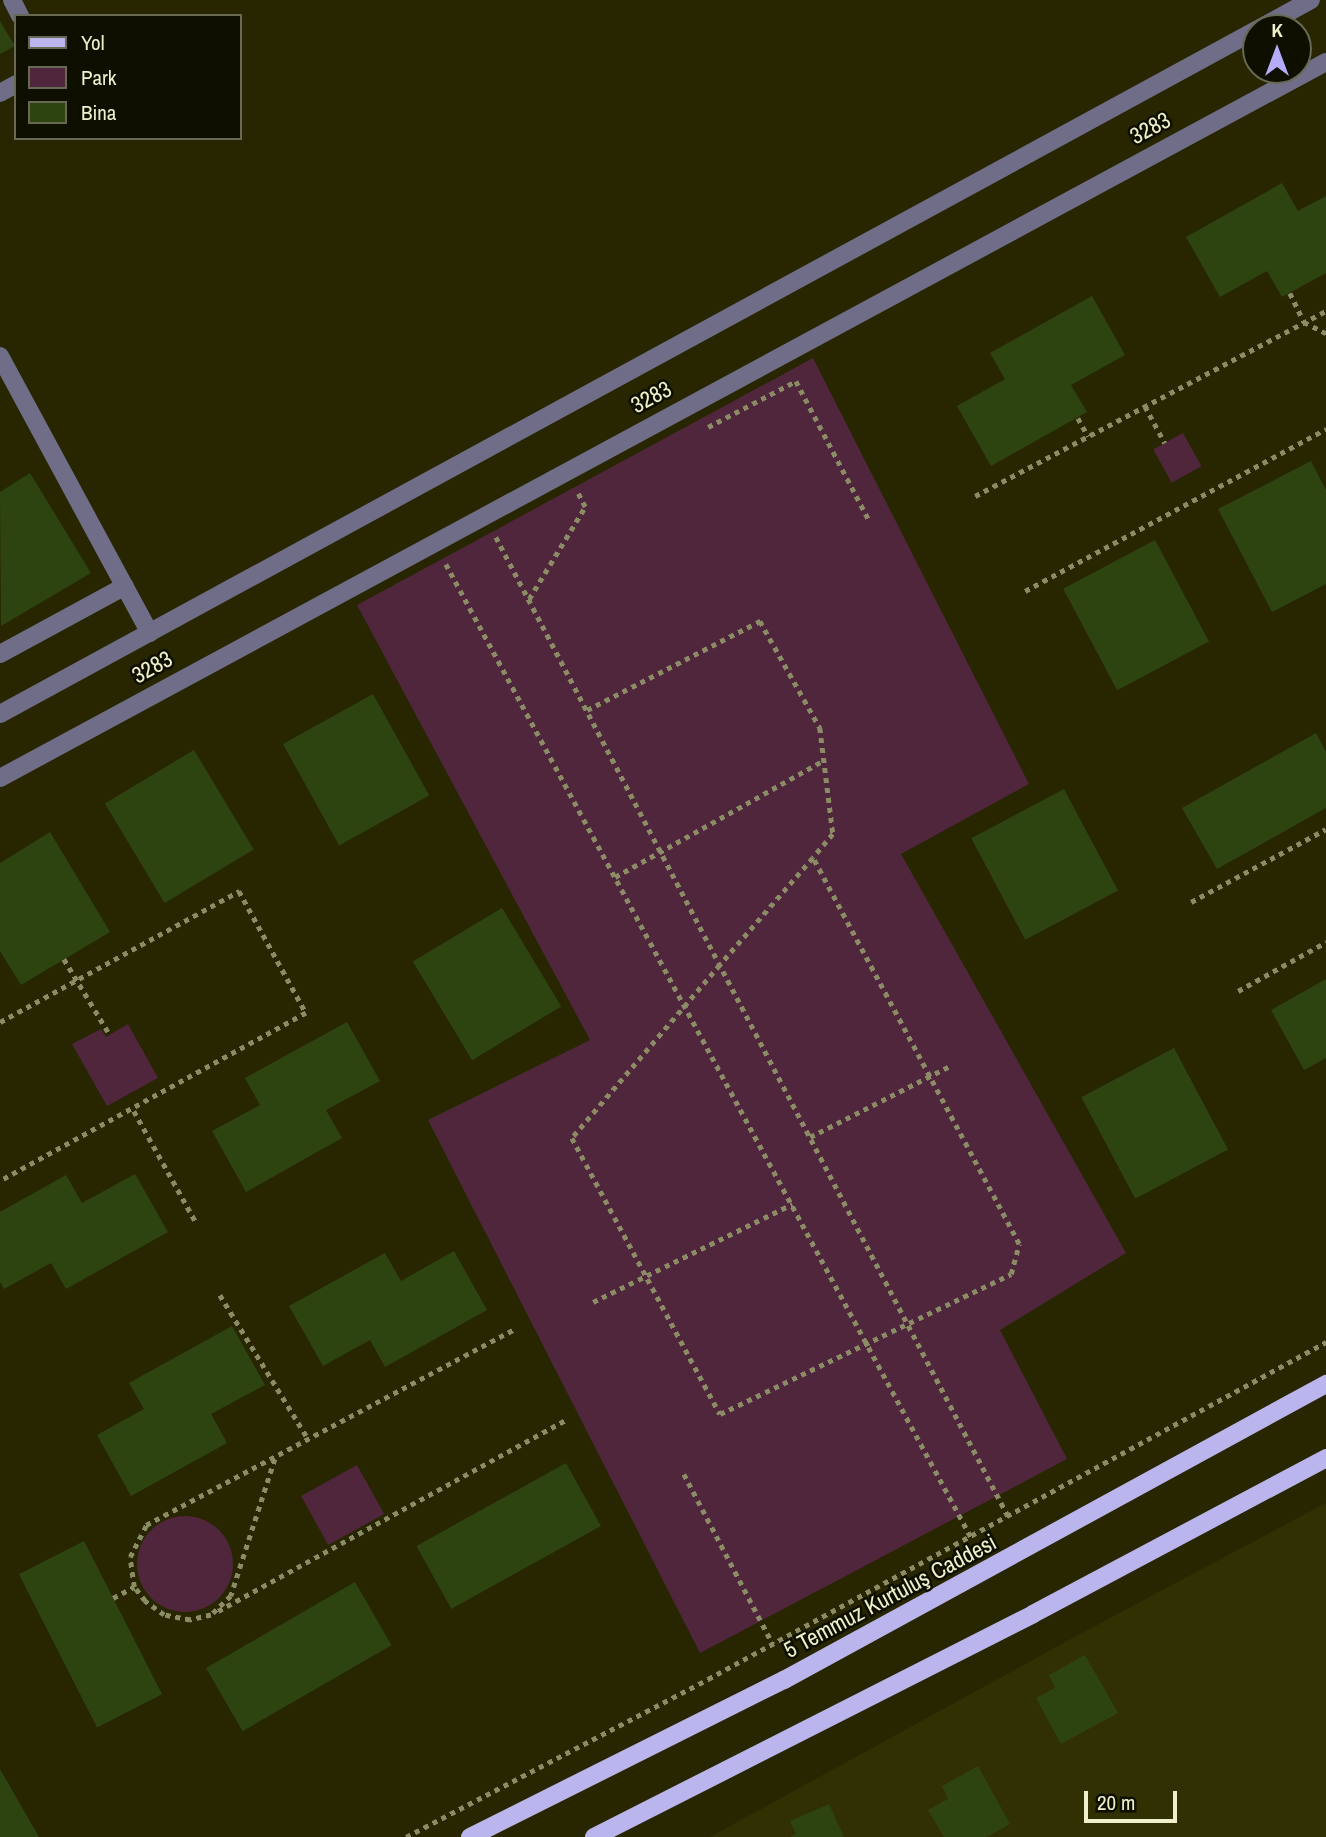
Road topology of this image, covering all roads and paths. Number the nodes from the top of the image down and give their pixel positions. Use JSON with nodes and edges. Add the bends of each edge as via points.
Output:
{"nodes":[{"id":1,"x":1311,"y":0,"type":"edge"},
{"id":2,"x":1285,"y":14,"type":"edge"},
{"id":3,"x":1242,"y":38,"type":"edge"},
{"id":4,"x":1326,"y":62,"type":"edge"},
{"id":5,"x":1290,"y":293,"type":"dead end"},
{"id":6,"x":1326,"y":311,"type":"edge"},
{"id":7,"x":1304,"y":322,"type":"junction"},
{"id":8,"x":1326,"y":333,"type":"edge"},
{"id":9,"x":0,"y":356,"type":"edge"},
{"id":10,"x":1145,"y":406,"type":"junction"},
{"id":11,"x":1078,"y":418,"type":"dead end"},
{"id":12,"x":1326,"y":429,"type":"edge"},
{"id":13,"x":701,"y":430,"type":"dead end"},
{"id":14,"x":1087,"y":436,"type":"junction"},
{"id":15,"x":1166,"y":443,"type":"dead end"},
{"id":16,"x":568,"y":469,"type":"junction"},
{"id":17,"x":590,"y":487,"type":"dead end"},
{"id":18,"x":578,"y":493,"type":"junction"},
{"id":19,"x":975,"y":496,"type":"dead end"},
{"id":20,"x":484,"y":514,"type":"junction"},
{"id":21,"x":870,"y":522,"type":"dead end"},
{"id":22,"x":434,"y":541,"type":"junction"},
{"id":23,"x":125,"y":586,"type":"junction"},
{"id":24,"x":1025,"y":591,"type":"dead end"},
{"id":25,"x":529,"y":599,"type":"junction"},
{"id":26,"x":150,"y":633,"type":"junction"},
{"id":27,"x":0,"y":654,"type":"edge"},
{"id":28,"x":587,"y":710,"type":"junction"},
{"id":29,"x":0,"y":714,"type":"edge"},
{"id":30,"x":824,"y":761,"type":"junction"},
{"id":31,"x":0,"y":778,"type":"edge"},
{"id":32,"x":1326,"y":829,"type":"edge"},
{"id":33,"x":660,"y":851,"type":"junction"},
{"id":34,"x":813,"y":858,"type":"junction"},
{"id":35,"x":615,"y":877,"type":"junction"},
{"id":36,"x":1191,"y":902,"type":"dead end"},
{"id":37,"x":1326,"y":942,"type":"edge"},
{"id":38,"x":64,"y":959,"type":"dead end"},
{"id":39,"x":720,"y":965,"type":"junction"},
{"id":40,"x":78,"y":979,"type":"junction"},
{"id":41,"x":1238,"y":990,"type":"dead end"},
{"id":42,"x":685,"y":1006,"type":"junction"},
{"id":43,"x":0,"y":1022,"type":"edge"},
{"id":44,"x":110,"y":1035,"type":"dead end"},
{"id":45,"x":952,"y":1065,"type":"dead end"},
{"id":46,"x":930,"y":1076,"type":"junction"},
{"id":47,"x":134,"y":1111,"type":"junction"},
{"id":48,"x":810,"y":1137,"type":"junction"},
{"id":49,"x":0,"y":1181,"type":"edge"},
{"id":50,"x":792,"y":1204,"type":"junction"},
{"id":51,"x":197,"y":1224,"type":"dead end"},
{"id":52,"x":646,"y":1276,"type":"junction"},
{"id":53,"x":220,"y":1295,"type":"dead end"},
{"id":54,"x":593,"y":1302,"type":"dead end"},
{"id":55,"x":907,"y":1324,"type":"junction"},
{"id":56,"x":514,"y":1329,"type":"dead end"},
{"id":57,"x":1326,"y":1342,"type":"edge"},
{"id":58,"x":867,"y":1343,"type":"junction"},
{"id":59,"x":1326,"y":1384,"type":"edge"},
{"id":60,"x":565,"y":1420,"type":"dead end"},
{"id":61,"x":309,"y":1440,"type":"junction"},
{"id":62,"x":1326,"y":1458,"type":"edge"},
{"id":63,"x":275,"y":1459,"type":"junction"},
{"id":64,"x":684,"y":1474,"type":"dead end"},
{"id":65,"x":1008,"y":1517,"type":"junction"},
{"id":66,"x":971,"y":1536,"type":"junction"},
{"id":67,"x":134,"y":1587,"type":"junction"},
{"id":68,"x":113,"y":1598,"type":"dead end"},
{"id":69,"x":211,"y":1615,"type":"junction"},
{"id":70,"x":773,"y":1644,"type":"junction"},
{"id":71,"x":406,"y":1837,"type":"edge"},
{"id":72,"x":470,"y":1837,"type":"edge"},
{"id":73,"x":594,"y":1837,"type":"edge"}],
"edges":[{"from":1,"to":2,"type":"street","name":"3283"},
{"from":3,"to":26,"type":"street","name":"3283"},
{"from":4,"to":16,"type":"street","name":"3283"},
{"from":5,"to":7,"type":"path"},
{"from":6,"to":7,"type":"path"},
{"from":7,"to":8,"type":"path"},
{"from":7,"to":10,"type":"path"},
{"from":9,"to":23,"type":"street"},
{"from":10,"to":14,"type":"path"},
{"from":10,"to":15,"type":"path"},
{"from":11,"to":14,"type":"path"},
{"from":12,"to":24,"type":"path"},
{"from":13,"to":21,"type":"path","via":[[796,382]]},
{"from":14,"to":19,"type":"path"},
{"from":16,"to":18,"type":"path"},
{"from":16,"to":20,"type":"street","name":"3283"},
{"from":17,"to":18,"type":"path"},
{"from":18,"to":25,"type":"path","via":[[584,507]]},
{"from":20,"to":22,"type":"street","name":"3283"},
{"from":20,"to":25,"type":"path"},
{"from":22,"to":31,"type":"street","name":"3283"},
{"from":22,"to":35,"type":"path"},
{"from":23,"to":26,"type":"street"},
{"from":23,"to":27,"type":"street"},
{"from":25,"to":28,"type":"path"},
{"from":26,"to":29,"type":"street","name":"3283"},
{"from":28,"to":30,"type":"path","via":[[760,621],[820,728]]},
{"from":28,"to":33,"type":"path"},
{"from":30,"to":33,"type":"path"},
{"from":30,"to":34,"type":"path","via":[[833,834]]},
{"from":32,"to":36,"type":"path"},
{"from":33,"to":35,"type":"path"},
{"from":33,"to":39,"type":"path"},
{"from":34,"to":39,"type":"path"},
{"from":34,"to":46,"type":"path"},
{"from":35,"to":42,"type":"path"},
{"from":37,"to":41,"type":"path"},
{"from":38,"to":40,"type":"path"},
{"from":39,"to":42,"type":"path"},
{"from":39,"to":48,"type":"path"},
{"from":40,"to":43,"type":"path"},
{"from":40,"to":44,"type":"path"},
{"from":40,"to":47,"type":"path","via":[[239,891],[306,1013]]},
{"from":42,"to":50,"type":"path"},
{"from":42,"to":52,"type":"path","via":[[572,1139]]},
{"from":45,"to":46,"type":"path"},
{"from":46,"to":48,"type":"path"},
{"from":46,"to":55,"type":"path","via":[[1019,1244],[1011,1274]]},
{"from":47,"to":49,"type":"path"},
{"from":47,"to":51,"type":"path"},
{"from":48,"to":55,"type":"path"},
{"from":50,"to":52,"type":"path"},
{"from":50,"to":58,"type":"path"},
{"from":52,"to":54,"type":"path"},
{"from":52,"to":58,"type":"path","via":[[720,1414]]},
{"from":53,"to":61,"type":"path"},
{"from":55,"to":58,"type":"path"},
{"from":55,"to":65,"type":"path"},
{"from":56,"to":61,"type":"path"},
{"from":57,"to":65,"type":"path"},
{"from":58,"to":66,"type":"path"},
{"from":59,"to":72,"type":"main road","name":"5 Temmuz Kurtuluş Caddesi","via":[[784,1680]]},
{"from":60,"to":69,"type":"path"},
{"from":61,"to":63,"type":"path"},
{"from":62,"to":73,"type":"main road","via":[[1033,1614]]},
{"from":63,"to":67,"type":"path","via":[[146,1525],[134,1541],[130,1557]]},
{"from":63,"to":69,"type":"path","via":[[231,1596]]},
{"from":64,"to":70,"type":"path"},
{"from":65,"to":66,"type":"path"},
{"from":66,"to":70,"type":"path"},
{"from":67,"to":68,"type":"path"},
{"from":67,"to":69,"type":"path","via":[[164,1615],[190,1620]]},
{"from":70,"to":71,"type":"path"}]}
